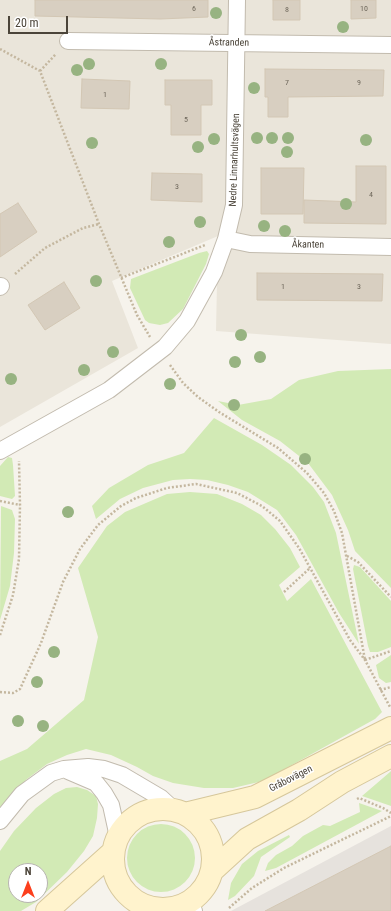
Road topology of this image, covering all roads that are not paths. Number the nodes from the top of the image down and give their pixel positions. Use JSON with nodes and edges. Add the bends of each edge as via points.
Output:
{"nodes":[{"id":1,"x":237,"y":0,"type":"edge"},
{"id":2,"x":68,"y":42,"type":"road end"},
{"id":3,"x":237,"y":43,"type":"junction"},
{"id":4,"x":391,"y":45,"type":"edge"},
{"id":5,"x":226,"y":240,"type":"junction"},
{"id":6,"x":391,"y":247,"type":"edge"},
{"id":7,"x":7,"y":447,"type":"edge"},
{"id":8,"x":391,"y":718,"type":"edge"},
{"id":9,"x":391,"y":756,"type":"edge"},
{"id":10,"x":64,"y":769,"type":"junction"},
{"id":11,"x":179,"y":812,"type":"junction"},
{"id":12,"x":0,"y":821,"type":"edge"},
{"id":13,"x":116,"y":844,"type":"junction"},
{"id":14,"x":212,"y":871,"type":"junction"},
{"id":15,"x":192,"y":906,"type":"edge"},
{"id":16,"x":135,"y":908,"type":"edge"},
{"id":17,"x":47,"y":911,"type":"edge"}],
"edges":[{"from":1,"to":3,"type":"street","name":"Nedre Linnarhultsvägen"},
{"from":2,"to":3,"type":"street","name":"Åstranden"},
{"from":3,"to":4,"type":"street","name":"Åstranden"},
{"from":3,"to":5,"type":"street","name":"Nedre Linnarhultsvägen","via":[[234,205]]},
{"from":5,"to":6,"type":"street","name":"Åkanten","via":[[250,244]]},
{"from":5,"to":7,"type":"street","name":"Nedre Linnarhultsvägen","via":[[214,272],[187,321],[165,347],[109,390]]},
{"from":8,"to":11,"type":"main road","name":"Gråbovägen","via":[[255,797]]},
{"from":9,"to":14,"type":"main road","via":[[247,839]]},
{"from":10,"to":11,"type":"street","via":[[88,767],[122,775]]},
{"from":10,"to":12,"type":"street","via":[[51,773],[22,794]]},
{"from":10,"to":13,"type":"street","via":[[96,783],[104,793],[111,805]]},
{"from":11,"to":13,"type":"main road","name":"Gråbovägen","via":[[157,809],[141,814],[127,824]]},
{"from":11,"to":14,"type":"main road","via":[[203,828],[213,859]]},
{"from":13,"to":16,"type":"main road","via":[[114,870],[122,888],[136,901]]},
{"from":13,"to":17,"type":"main road","name":"Gråbovägen"},
{"from":14,"to":15,"type":"main road"},
{"from":15,"to":16,"type":"main road","via":[[167,909]]}]}
